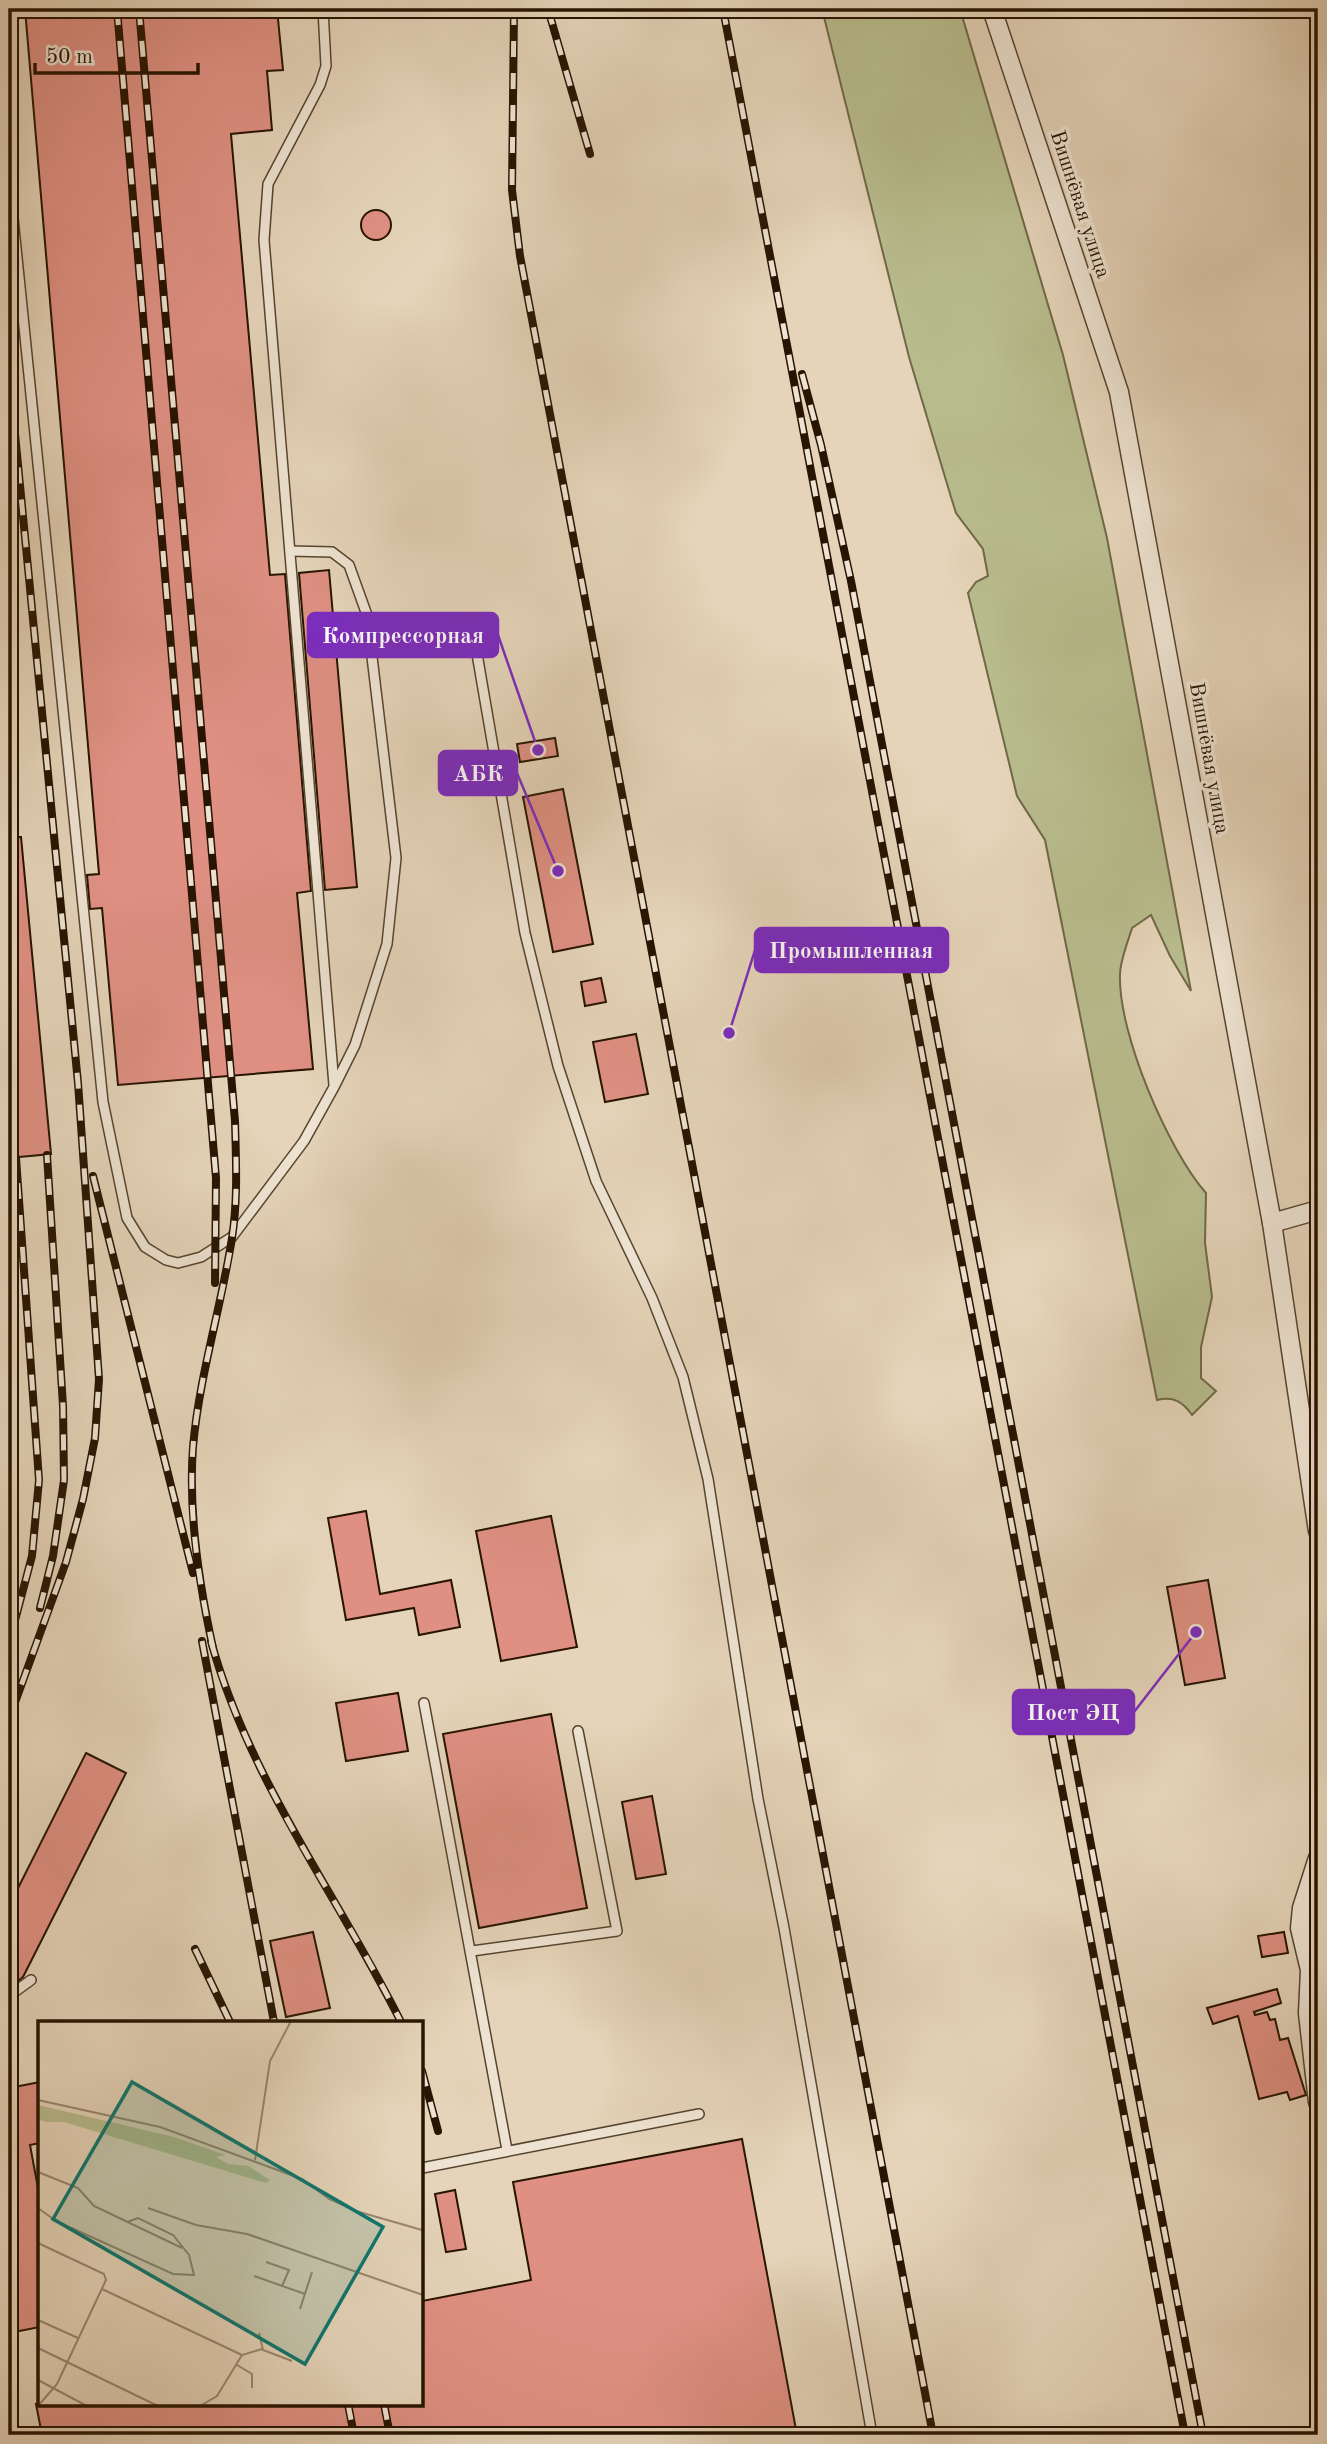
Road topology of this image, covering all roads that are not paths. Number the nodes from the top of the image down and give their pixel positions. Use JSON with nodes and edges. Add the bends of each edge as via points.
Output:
{"nodes":[{"id":1,"x":323,"y":9,"type":"edge"},
{"id":2,"x":992,"y":9,"type":"edge"},
{"id":3,"x":9,"y":179,"type":"edge"},
{"id":4,"x":290,"y":551,"type":"junction"},
{"id":5,"x":476,"y":648,"type":"dead end"},
{"id":6,"x":334,"y":1087,"type":"junction"},
{"id":7,"x":1318,"y":1210,"type":"edge"},
{"id":8,"x":1272,"y":1223,"type":"junction"},
{"id":9,"x":1318,"y":1531,"type":"edge"},
{"id":10,"x":424,"y":1703,"type":"dead end"},
{"id":11,"x":578,"y":1731,"type":"dead end"},
{"id":12,"x":1318,"y":1858,"type":"edge"},
{"id":13,"x":472,"y":1951,"type":"junction"},
{"id":14,"x":31,"y":1980,"type":"dead end"},
{"id":15,"x":9,"y":1996,"type":"edge"},
{"id":16,"x":1318,"y":2102,"type":"edge"},
{"id":17,"x":699,"y":2114,"type":"dead end"},
{"id":18,"x":507,"y":2150,"type":"junction"},
{"id":19,"x":424,"y":2168,"type":"edge"},
{"id":20,"x":872,"y":2435,"type":"edge"}],
"edges":[{"from":1,"to":4,"type":"lane","via":[[326,66],[268,184],[265,208]]},
{"from":2,"to":8,"type":"street","name":"Вишнёвая улица","via":[[1119,392]]},
{"from":3,"to":6,"type":"lane","via":[[103,1102],[134,1234],[156,1255],[178,1263],[201,1257],[232,1237],[304,1141]]},
{"from":4,"to":6,"type":"lane"},
{"from":4,"to":6,"type":"lane","via":[[332,552],[349,565],[359,590],[366,615],[396,859],[387,944],[355,1045]]},
{"from":5,"to":20,"type":"lane","via":[[525,933],[558,1066],[596,1181],[679,1366],[708,1479],[756,1786]]},
{"from":7,"to":8,"type":"street"},
{"from":8,"to":9,"type":"street","name":"Вишнёвая улица"},
{"from":10,"to":13,"type":"lane"},
{"from":11,"to":13,"type":"lane","via":[[617,1931]]},
{"from":12,"to":16,"type":"street","via":[[1300,1928],[1310,1970],[1308,2013]]},
{"from":13,"to":18,"type":"lane"},
{"from":14,"to":15,"type":"lane"},
{"from":17,"to":18,"type":"lane"},
{"from":18,"to":19,"type":"lane"}]}
